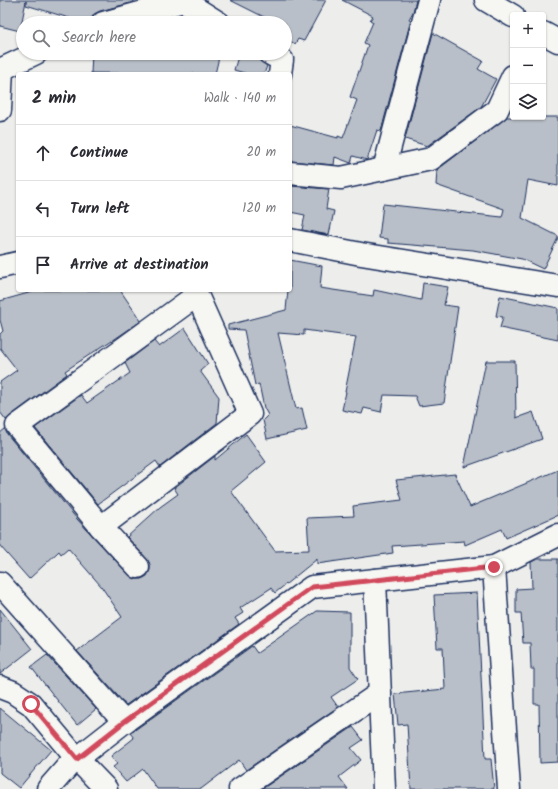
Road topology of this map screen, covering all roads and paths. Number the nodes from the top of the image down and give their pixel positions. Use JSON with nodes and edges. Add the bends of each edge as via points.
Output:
{"nodes":[{"id":1,"x":430,"y":0,"type":"edge"},
{"id":2,"x":486,"y":0,"type":"edge"},
{"id":3,"x":182,"y":1,"type":"edge"},
{"id":4,"x":510,"y":14,"type":"edge"},
{"id":5,"x":129,"y":16,"type":"edge"},
{"id":6,"x":207,"y":16,"type":"edge"},
{"id":7,"x":546,"y":35,"type":"edge"},
{"id":8,"x":558,"y":41,"type":"edge"},
{"id":9,"x":22,"y":60,"type":"edge"},
{"id":10,"x":282,"y":60,"type":"edge"},
{"id":11,"x":1,"y":70,"type":"edge"},
{"id":12,"x":280,"y":72,"type":"edge"},
{"id":13,"x":510,"y":82,"type":"edge"},
{"id":14,"x":0,"y":110,"type":"edge"},
{"id":15,"x":384,"y":168,"type":"junction"},
{"id":16,"x":292,"y":173,"type":"edge"},
{"id":17,"x":292,"y":240,"type":"edge"},
{"id":18,"x":16,"y":263,"type":"edge"},
{"id":19,"x":0,"y":267,"type":"edge"},
{"id":20,"x":558,"y":286,"type":"edge"},
{"id":21,"x":196,"y":292,"type":"edge"},
{"id":22,"x":101,"y":528,"type":"junction"},
{"id":23,"x":558,"y":535,"type":"edge"},
{"id":24,"x":138,"y":567,"type":"dead end"},
{"id":25,"x":494,"y":567,"type":"junction"},
{"id":26,"x":375,"y":580,"type":"junction"},
{"id":27,"x":0,"y":583,"type":"edge"},
{"id":28,"x":0,"y":687,"type":"edge"},
{"id":29,"x":380,"y":693,"type":"junction"},
{"id":30,"x":124,"y":722,"type":"junction"},
{"id":31,"x":77,"y":759,"type":"junction"},
{"id":32,"x":48,"y":789,"type":"edge"},
{"id":33,"x":106,"y":789,"type":"edge"},
{"id":34,"x":240,"y":789,"type":"edge"},
{"id":35,"x":384,"y":789,"type":"edge"},
{"id":36,"x":509,"y":789,"type":"edge"}],
"edges":[{"from":1,"to":15,"type":"street"},
{"from":2,"to":4,"type":"street"},
{"from":3,"to":5,"type":"street"},
{"from":3,"to":6,"type":"street"},
{"from":7,"to":8,"type":"street"},
{"from":9,"to":11,"type":"street"},
{"from":10,"to":12,"type":"street"},
{"from":11,"to":14,"type":"street"},
{"from":13,"to":15,"type":"street","via":[[497,110],[431,159]]},
{"from":15,"to":16,"type":"street","via":[[341,178]]},
{"from":17,"to":20,"type":"street"},
{"from":18,"to":19,"type":"street"},
{"from":21,"to":22,"type":"street","via":[[250,414]]},
{"from":21,"to":22,"type":"street","via":[[17,426]]},
{"from":22,"to":24,"type":"street"},
{"from":23,"to":25,"type":"street"},
{"from":25,"to":26,"type":"street"},
{"from":25,"to":36,"type":"street"},
{"from":26,"to":29,"type":"street"},
{"from":26,"to":30,"type":"street","via":[[312,587]]},
{"from":27,"to":30,"type":"street"},
{"from":28,"to":31,"type":"street","via":[[31,704]]},
{"from":29,"to":34,"type":"street"},
{"from":29,"to":35,"type":"street"},
{"from":30,"to":31,"type":"street"},
{"from":31,"to":32,"type":"street"},
{"from":31,"to":33,"type":"street"}]}
